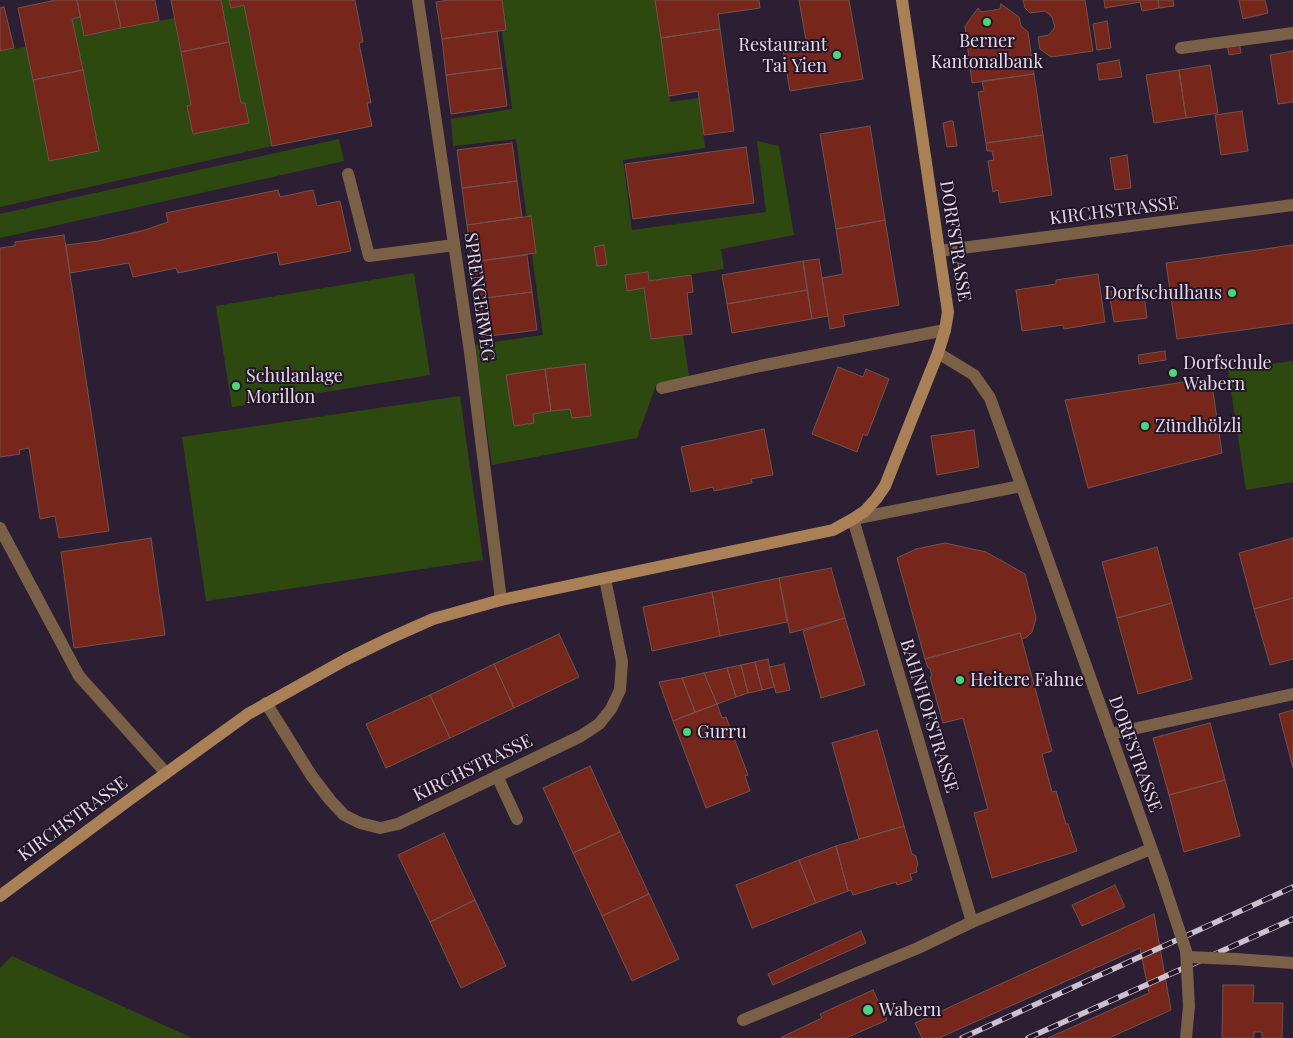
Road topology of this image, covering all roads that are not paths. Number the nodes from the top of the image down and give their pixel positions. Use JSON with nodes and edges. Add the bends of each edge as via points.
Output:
{"nodes":[{"id":1,"x":418,"y":0,"type":"edge"},
{"id":2,"x":902,"y":0,"type":"edge"},
{"id":3,"x":1293,"y":33,"type":"edge"},
{"id":4,"x":1181,"y":48,"type":"dead end"},
{"id":5,"x":348,"y":174,"type":"dead end"},
{"id":6,"x":1293,"y":205,"type":"edge"},
{"id":7,"x":454,"y":245,"type":"junction"},
{"id":8,"x":939,"y":251,"type":"junction"},
{"id":9,"x":945,"y":330,"type":"junction"},
{"id":10,"x":938,"y":353,"type":"junction"},
{"id":11,"x":662,"y":388,"type":"dead end"},
{"id":12,"x":1021,"y":486,"type":"junction"},
{"id":13,"x":853,"y":519,"type":"junction"},
{"id":14,"x":0,"y":528,"type":"edge"},
{"id":15,"x":605,"y":579,"type":"junction"},
{"id":16,"x":502,"y":600,"type":"junction"},
{"id":17,"x":1293,"y":694,"type":"edge"},
{"id":18,"x":266,"y":703,"type":"junction"},
{"id":19,"x":1110,"y":734,"type":"junction"},
{"id":20,"x":166,"y":773,"type":"junction"},
{"id":21,"x":497,"y":776,"type":"junction"},
{"id":22,"x":517,"y":819,"type":"dead end"},
{"id":23,"x":1151,"y":849,"type":"junction"},
{"id":24,"x":0,"y":896,"type":"edge"},
{"id":25,"x":972,"y":922,"type":"junction"},
{"id":26,"x":1187,"y":957,"type":"junction"},
{"id":27,"x":1293,"y":963,"type":"edge"},
{"id":28,"x":743,"y":1020,"type":"dead end"},
{"id":29,"x":1186,"y":1038,"type":"edge"}],
"edges":[{"from":1,"to":7,"type":"street","name":"SPRENGERWEG"},
{"from":2,"to":8,"type":"street","name":"DORFSTRASSE"},
{"from":3,"to":4,"type":"street"},
{"from":5,"to":7,"type":"street","via":[[368,256]]},
{"from":6,"to":8,"type":"street","name":"KIRCHSTRASSE"},
{"from":7,"to":16,"type":"street","name":"SPRENGERWEG"},
{"from":8,"to":9,"type":"street","name":"DORFSTRASSE","via":[[948,308]]},
{"from":9,"to":10,"type":"street","name":"DORFSTRASSE"},
{"from":9,"to":11,"type":"street"},
{"from":10,"to":12,"type":"street","name":"DORFSTRASSE","via":[[974,375],[990,398]]},
{"from":10,"to":13,"type":"street","name":"KIRCHSTRASSE","via":[[886,486]]},
{"from":12,"to":13,"type":"street"},
{"from":12,"to":19,"type":"street","name":"DORFSTRASSE"},
{"from":13,"to":15,"type":"street","name":"KIRCHSTRASSE","via":[[833,530]]},
{"from":13,"to":25,"type":"street","name":"BAHNHOFSTRASSE"},
{"from":14,"to":20,"type":"street","via":[[79,676]]},
{"from":15,"to":16,"type":"street","name":"KIRCHSTRASSE"},
{"from":15,"to":21,"type":"street","name":"KIRCHSTRASSE","via":[[622,662],[620,690],[612,709],[599,724],[581,736]]},
{"from":16,"to":18,"type":"street","name":"KIRCHSTRASSE","via":[[432,619],[345,660]]},
{"from":17,"to":19,"type":"street"},
{"from":18,"to":20,"type":"street","name":"KIRCHSTRASSE"},
{"from":18,"to":21,"type":"street","name":"KIRCHSTRASSE","via":[[330,800],[344,815],[360,823],[380,828],[398,824]]},
{"from":19,"to":23,"type":"street","name":"DORFSTRASSE"},
{"from":20,"to":24,"type":"street","name":"KIRCHSTRASSE"},
{"from":21,"to":22,"type":"street"},
{"from":23,"to":25,"type":"street"},
{"from":23,"to":26,"type":"street","name":"DORFSTRASSE","bridge":true},
{"from":25,"to":28,"type":"street","via":[[918,948]]},
{"from":26,"to":27,"type":"street","bridge":true},
{"from":26,"to":29,"type":"street","name":"DORFSTRASSE","bridge":true,"via":[[1189,1006]]}]}
